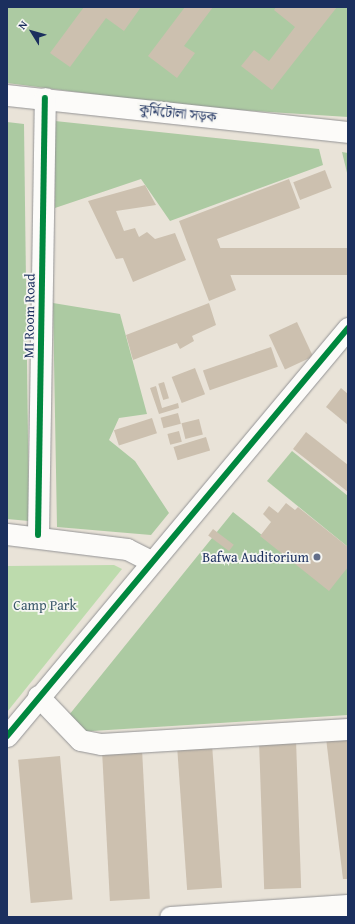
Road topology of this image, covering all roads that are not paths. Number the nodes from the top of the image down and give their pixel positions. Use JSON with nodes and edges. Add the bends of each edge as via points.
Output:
{"nodes":[{"id":1,"x":7,"y":95,"type":"edge"},
{"id":2,"x":45,"y":98,"type":"junction"},
{"id":3,"x":348,"y":132,"type":"edge"},
{"id":4,"x":348,"y":328,"type":"edge"},
{"id":5,"x":7,"y":534,"type":"edge"},
{"id":6,"x":38,"y":535,"type":"junction"},
{"id":7,"x":152,"y":562,"type":"junction"},
{"id":8,"x":38,"y":696,"type":"junction"},
{"id":9,"x":348,"y":729,"type":"edge"},
{"id":10,"x":7,"y":736,"type":"edge"},
{"id":11,"x":348,"y":905,"type":"edge"},
{"id":12,"x":170,"y":917,"type":"edge"}],
"edges":[{"from":1,"to":2,"type":"street","name":"কুর্মিটোলা সড়ক"},
{"from":2,"to":3,"type":"street","name":"কুর্মিটোলা সড়ক"},
{"from":2,"to":6,"type":"street","name":"MI Room Road"},
{"from":4,"to":7,"type":"street"},
{"from":5,"to":6,"type":"street"},
{"from":6,"to":7,"type":"street","via":[[127,549]]},
{"from":7,"to":8,"type":"street"},
{"from":8,"to":9,"type":"street","via":[[80,740],[101,744]]},
{"from":8,"to":10,"type":"street"},
{"from":11,"to":12,"type":"street"}]}
